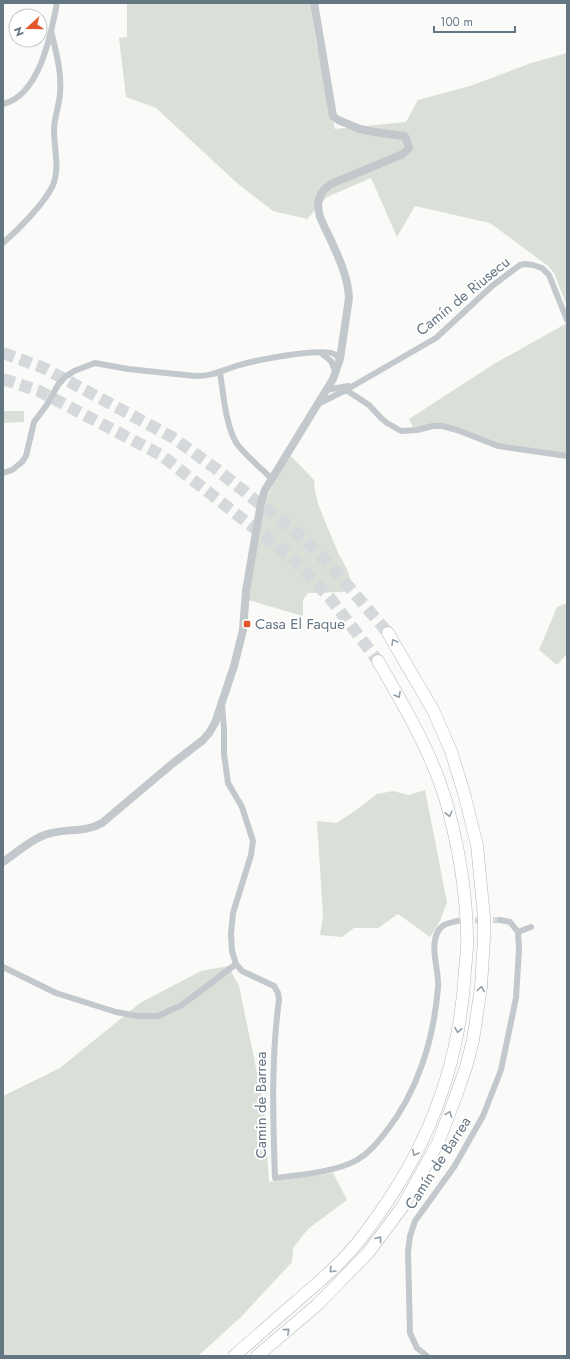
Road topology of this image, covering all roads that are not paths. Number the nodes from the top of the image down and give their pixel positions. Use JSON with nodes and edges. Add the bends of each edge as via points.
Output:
{"nodes":[{"id":1,"x":57,"y":3,"type":"edge"},
{"id":2,"x":314,"y":3,"type":"edge"},
{"id":3,"x":51,"y":31,"type":"junction"},
{"id":4,"x":3,"y":104,"type":"edge"},
{"id":5,"x":3,"y":243,"type":"edge"},
{"id":6,"x":567,"y":320,"type":"edge"},
{"id":7,"x":324,"y":355,"type":"junction"},
{"id":8,"x":340,"y":359,"type":"junction"},
{"id":9,"x":220,"y":372,"type":"junction"},
{"id":10,"x":334,"y":376,"type":"junction"},
{"id":11,"x":344,"y":388,"type":"junction"},
{"id":12,"x":326,"y":390,"type":"junction"},
{"id":13,"x":337,"y":393,"type":"junction"},
{"id":14,"x":317,"y":405,"type":"junction"},
{"id":15,"x":567,"y":456,"type":"edge"},
{"id":16,"x":3,"y":473,"type":"edge"},
{"id":17,"x":272,"y":479,"type":"junction"},
{"id":18,"x":388,"y":633,"type":"tunnel mouth"},
{"id":19,"x":378,"y":661,"type":"tunnel mouth"},
{"id":20,"x":222,"y":705,"type":"junction"},
{"id":21,"x":3,"y":862,"type":"edge"},
{"id":22,"x":500,"y":920,"type":"tunnel mouth"},
{"id":23,"x":457,"y":921,"type":"tunnel mouth"},
{"id":24,"x":531,"y":927,"type":"dead end"},
{"id":25,"x":518,"y":932,"type":"junction"},
{"id":26,"x":236,"y":964,"type":"junction"},
{"id":27,"x":3,"y":967,"type":"edge"},
{"id":28,"x":234,"y":1356,"type":"edge"},
{"id":29,"x":257,"y":1356,"type":"edge"},
{"id":30,"x":427,"y":1356,"type":"edge"}],
"edges":[{"from":1,"to":3,"type":"street"},
{"from":2,"to":8,"type":"street","via":[[333,116],[360,129],[404,136],[409,148],[397,157],[331,184],[319,196],[320,217],[342,266],[349,290]]},
{"from":3,"to":4,"type":"street","via":[[40,66],[31,84],[14,100]]},
{"from":3,"to":5,"type":"street","via":[[60,77],[60,96],[54,130],[56,166],[53,183],[47,196]]},
{"from":6,"to":11,"type":"street","name":"Camín de Riusecu","via":[[549,275],[542,268],[520,265],[486,290],[436,338],[352,386]]},
{"from":7,"to":8,"type":"street"},
{"from":7,"to":9,"type":"street","via":[[298,353],[236,366]]},
{"from":7,"to":10,"type":"street","via":[[331,361]]},
{"from":8,"to":10,"type":"street"},
{"from":9,"to":16,"type":"street","via":[[195,376],[95,363],[74,371],[64,376],[34,422],[26,456],[22,462]]},
{"from":9,"to":17,"type":"street","via":[[229,425],[236,442]]},
{"from":10,"to":11,"type":"street","via":[[337,384]]},
{"from":10,"to":12,"type":"street"},
{"from":11,"to":12,"type":"street","name":"Camín de Riusecu"},
{"from":11,"to":13,"type":"street","name":"Camín de Riusecu"},
{"from":11,"to":15,"type":"street","via":[[369,405],[387,423],[401,430],[442,426],[498,446]]},
{"from":12,"to":13,"type":"street","via":[[329,393]]},
{"from":12,"to":14,"type":"street"},
{"from":13,"to":14,"type":"street","name":"Camín de Riusecu"},
{"from":14,"to":17,"type":"street"},
{"from":17,"to":20,"type":"street","via":[[258,514],[246,591],[243,630]]},
{"from":29,"to":18,"type":"highway","one_way":true,"via":[[317,1305],[368,1253],[403,1206],[438,1144],[473,1040],[481,987],[484,938],[477,845],[451,751],[433,710]]},
{"from":19,"to":28,"type":"highway","one_way":true,"via":[[430,759],[445,799],[457,848],[465,897],[467,936],[464,989],[457,1038],[442,1091],[423,1139],[395,1190],[362,1238],[333,1269]]},
{"from":20,"to":21,"type":"street","via":[[215,723],[203,740],[102,823],[93,828],[42,836]]},
{"from":20,"to":26,"type":"street","via":[[228,783],[242,808],[253,841],[232,913],[230,934]]},
{"from":22,"to":25,"type":"street","via":[[510,922]]},
{"from":23,"to":26,"type":"street","name":"Camin de Barrea","via":[[444,924],[437,932],[434,949],[438,985],[433,1024],[422,1066],[409,1097],[372,1149],[339,1167],[307,1174],[275,1178],[274,1048],[278,993],[274,986],[242,971]]},
{"from":24,"to":25,"type":"street"},
{"from":25,"to":30,"type":"street","name":"Camín de Barrea","via":[[516,998],[501,1070],[483,1116],[454,1167],[415,1221],[410,1236],[410,1333],[417,1348]]},
{"from":26,"to":27,"type":"street","via":[[182,1005],[158,1016],[116,1012],[56,993]]}]}
